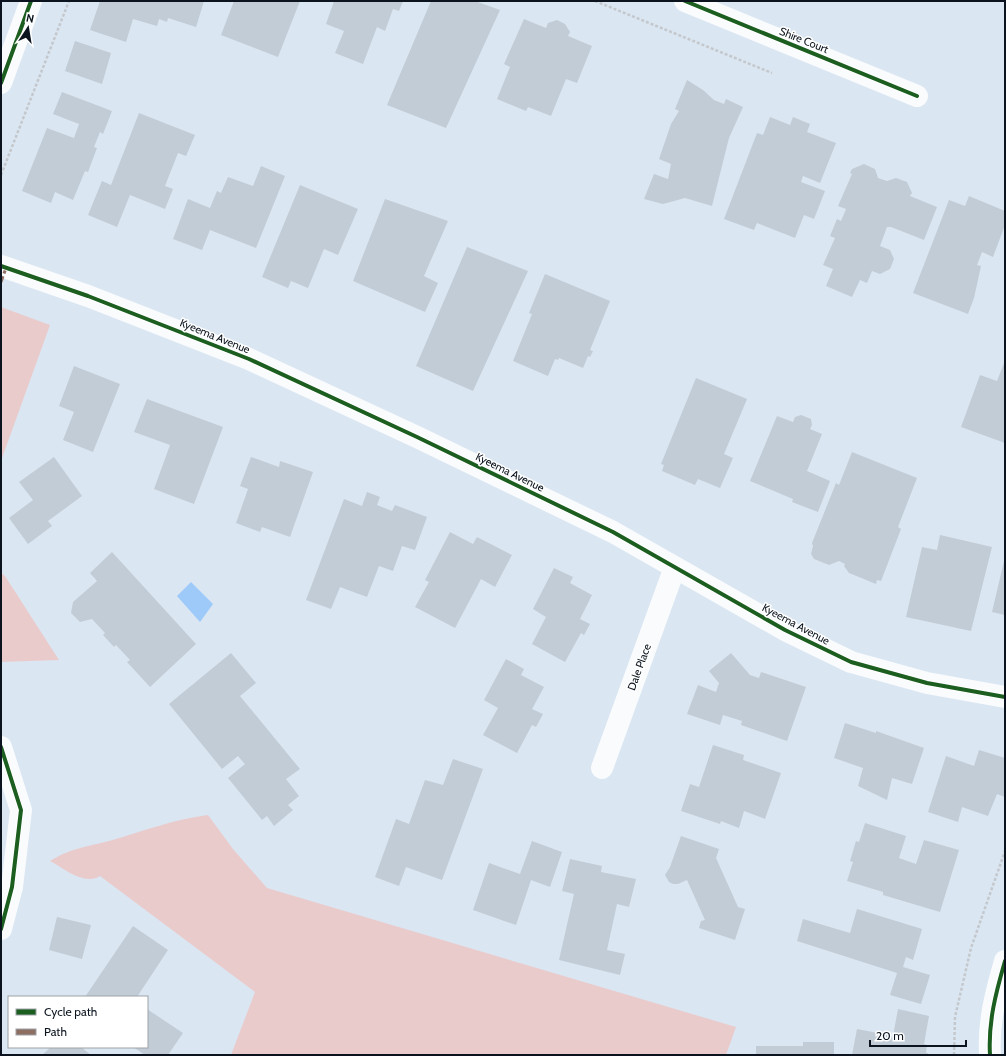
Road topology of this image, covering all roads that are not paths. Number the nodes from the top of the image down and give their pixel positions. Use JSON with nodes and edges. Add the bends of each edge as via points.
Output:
{"nodes":[{"id":1,"x":31,"y":1,"type":"edge"},
{"id":2,"x":685,"y":1,"type":"edge"},
{"id":3,"x":1,"y":83,"type":"edge"},
{"id":4,"x":917,"y":96,"type":"dead end"},
{"id":5,"x":1,"y":266,"type":"edge"},
{"id":6,"x":675,"y":567,"type":"junction"},
{"id":7,"x":1005,"y":697,"type":"edge"},
{"id":8,"x":1,"y":747,"type":"edge"},
{"id":9,"x":602,"y":768,"type":"dead end"},
{"id":10,"x":1,"y":929,"type":"edge"},
{"id":11,"x":1005,"y":961,"type":"edge"},
{"id":12,"x":990,"y":1055,"type":"edge"}],
"edges":[{"from":1,"to":3,"type":"street"},
{"from":2,"to":4,"type":"street","name":"Shire Court"},
{"from":5,"to":6,"type":"street","name":"Kyeema Avenue","via":[[88,296],[249,359],[613,532]]},
{"from":6,"to":7,"type":"street","name":"Kyeema Avenue","via":[[785,630],[852,662],[927,683]]},
{"from":6,"to":9,"type":"street","name":"Dale Place"},
{"from":8,"to":10,"type":"street","via":[[22,810],[12,887]]},
{"from":11,"to":12,"type":"street","via":[[993,1005]]}]}
